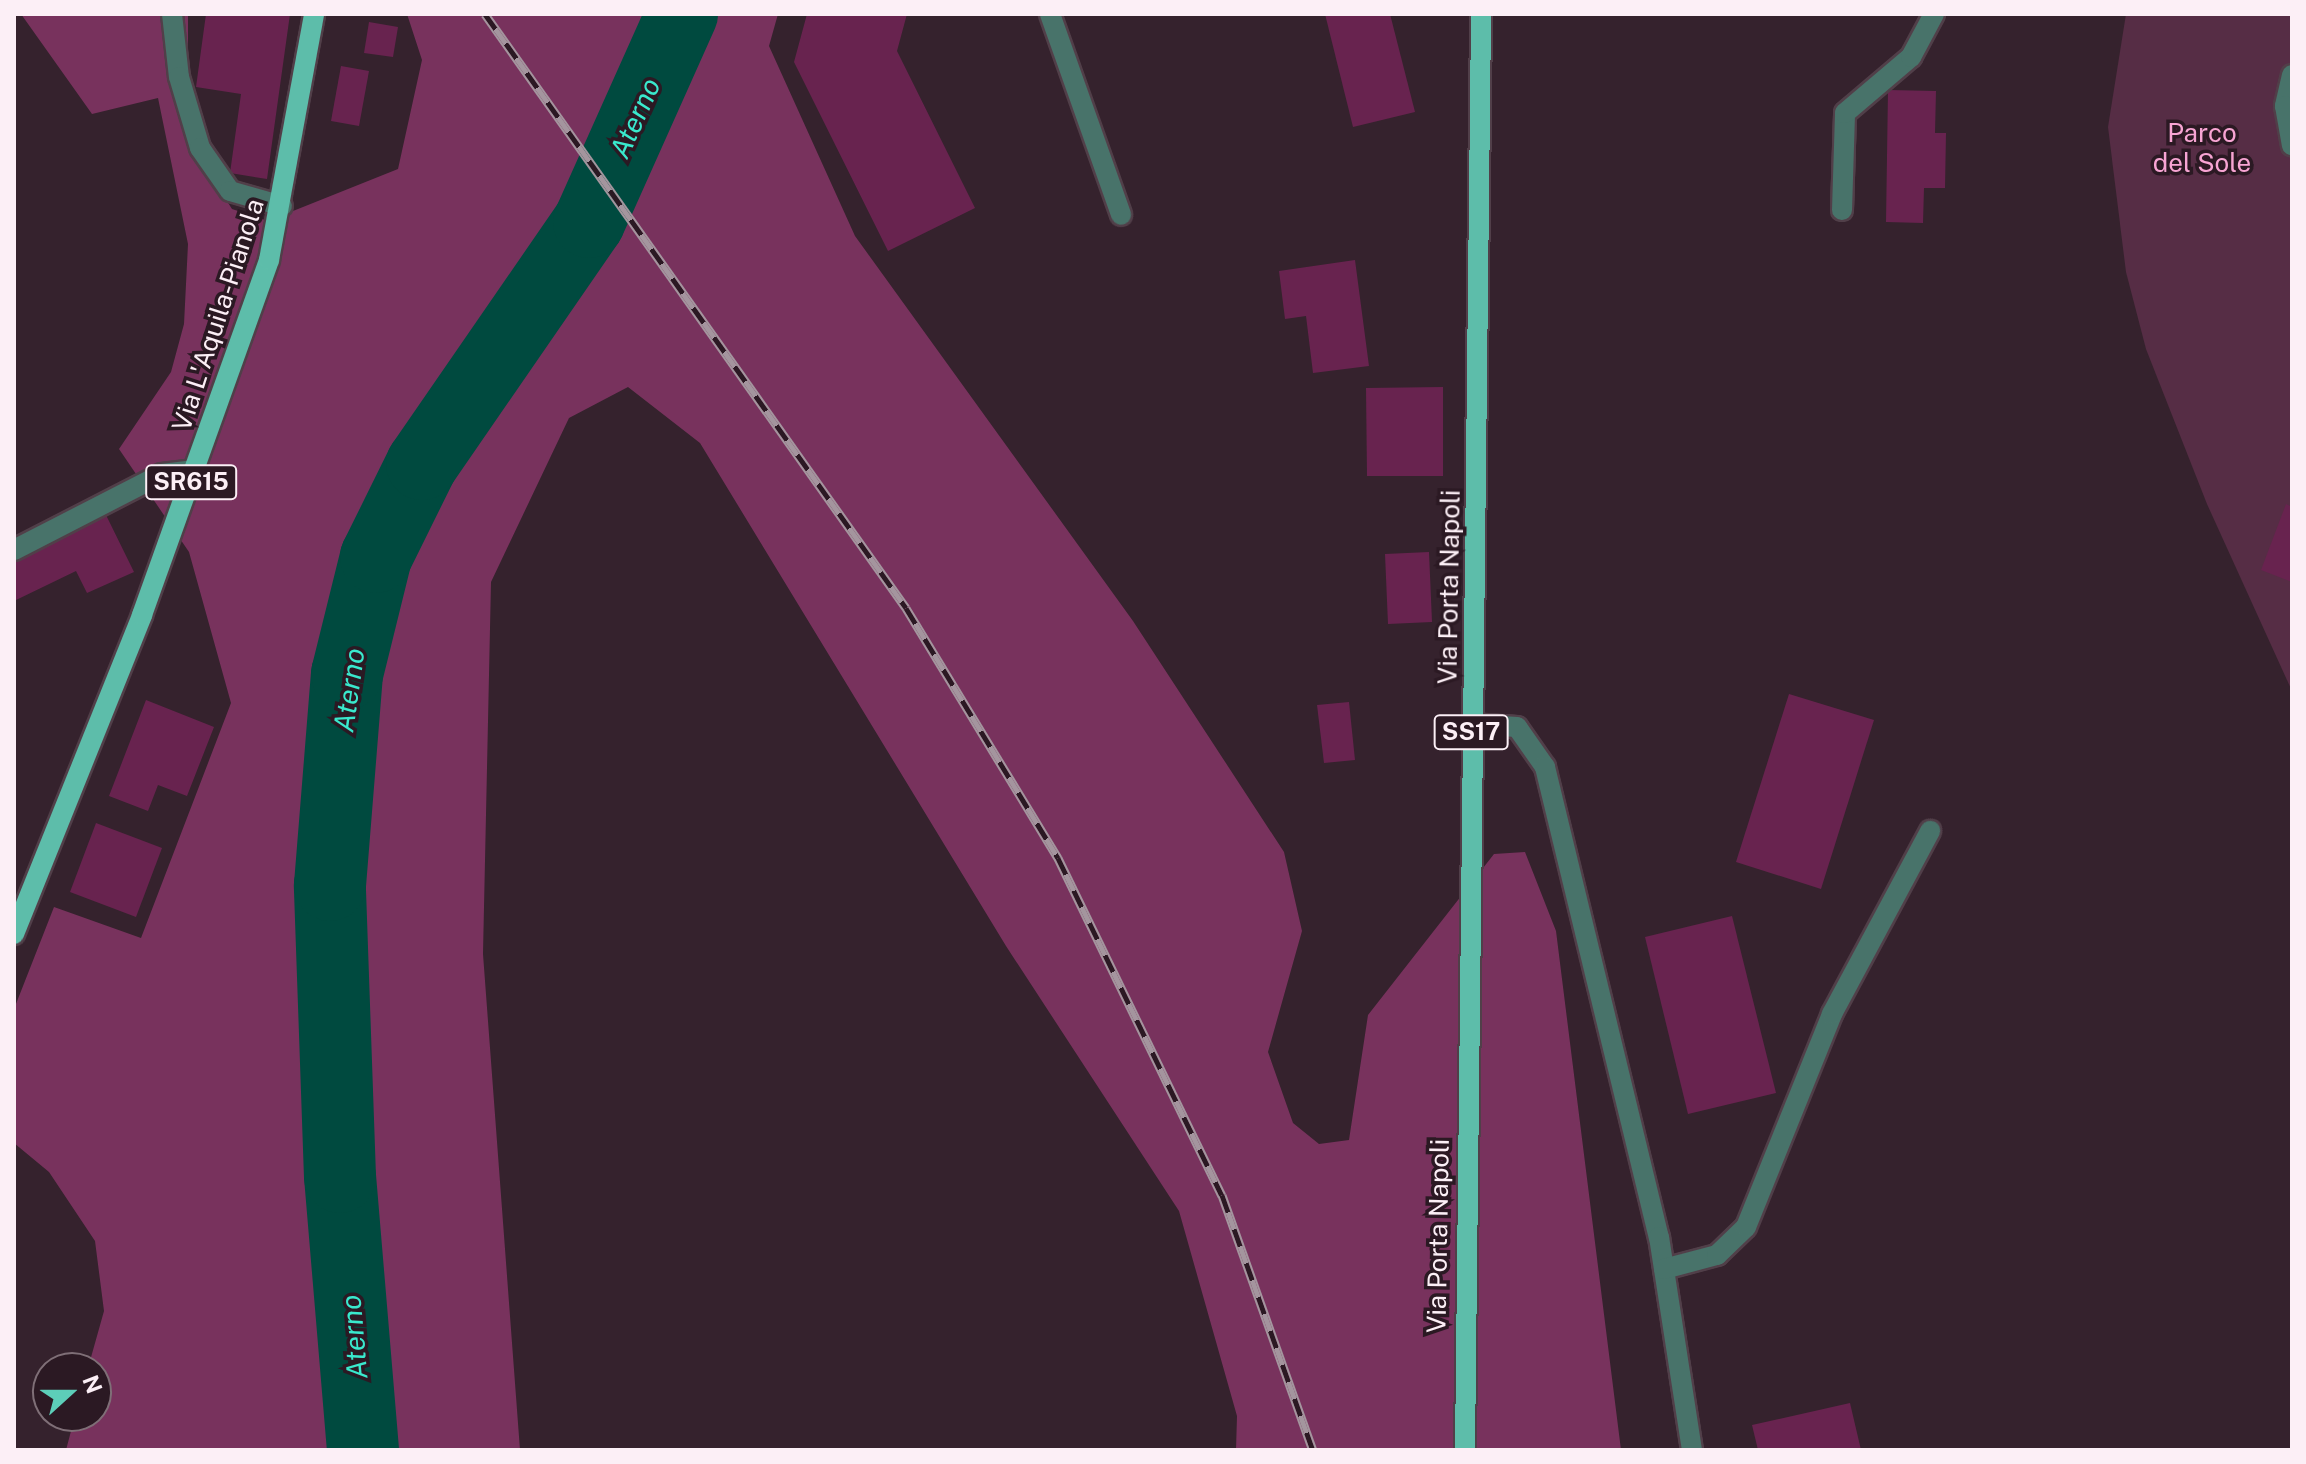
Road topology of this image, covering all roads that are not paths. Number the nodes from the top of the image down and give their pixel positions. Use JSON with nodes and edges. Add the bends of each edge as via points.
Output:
{"nodes":[{"id":1,"x":172,"y":14,"type":"edge"},
{"id":2,"x":314,"y":14,"type":"edge"},
{"id":3,"x":1050,"y":14,"type":"edge"},
{"id":4,"x":1481,"y":14,"type":"edge"},
{"id":5,"x":1934,"y":14,"type":"edge"},
{"id":6,"x":2292,"y":75,"type":"edge"},
{"id":7,"x":2292,"y":145,"type":"edge"},
{"id":8,"x":282,"y":206,"type":"junction"},
{"id":9,"x":1842,"y":210,"type":"dead end"},
{"id":10,"x":1121,"y":215,"type":"dead end"},
{"id":11,"x":195,"y":470,"type":"junction"},
{"id":12,"x":14,"y":550,"type":"edge"},
{"id":13,"x":1471,"y":724,"type":"junction"},
{"id":14,"x":1930,"y":831,"type":"dead end"},
{"id":15,"x":14,"y":934,"type":"edge"},
{"id":16,"x":1664,"y":1269,"type":"junction"},
{"id":17,"x":1465,"y":1450,"type":"edge"},
{"id":18,"x":1692,"y":1450,"type":"edge"}],
"edges":[{"from":1,"to":8,"type":"street","via":[[179,77],[200,148],[230,191]]},
{"from":2,"to":8,"type":"main road","name":"Via L'Aquila-Pianola","number":"SR615"},
{"from":3,"to":10,"type":"street"},
{"from":4,"to":13,"type":"main road","name":"Via Porta Napoli","number":"SS17","via":[[1485,165]]},
{"from":5,"to":9,"type":"street","via":[[1911,57],[1845,113]]},
{"from":6,"to":7,"type":"street","via":[[2285,106]]},
{"from":8,"to":11,"type":"main road","name":"Via L'Aquila-Pianola","number":"SR615"},
{"from":11,"to":12,"type":"street","via":[[162,474]]},
{"from":11,"to":15,"type":"main road","name":"Via L'Aquila-Pianola","number":"SR615"},
{"from":13,"to":16,"type":"street","via":[[1523,730],[1545,767]]},
{"from":13,"to":17,"type":"main road","name":"Via Porta Napoli","number":"SS17"},
{"from":14,"to":16,"type":"street","via":[[1832,1014],[1746,1227],[1717,1255]]},
{"from":16,"to":18,"type":"street"}]}
